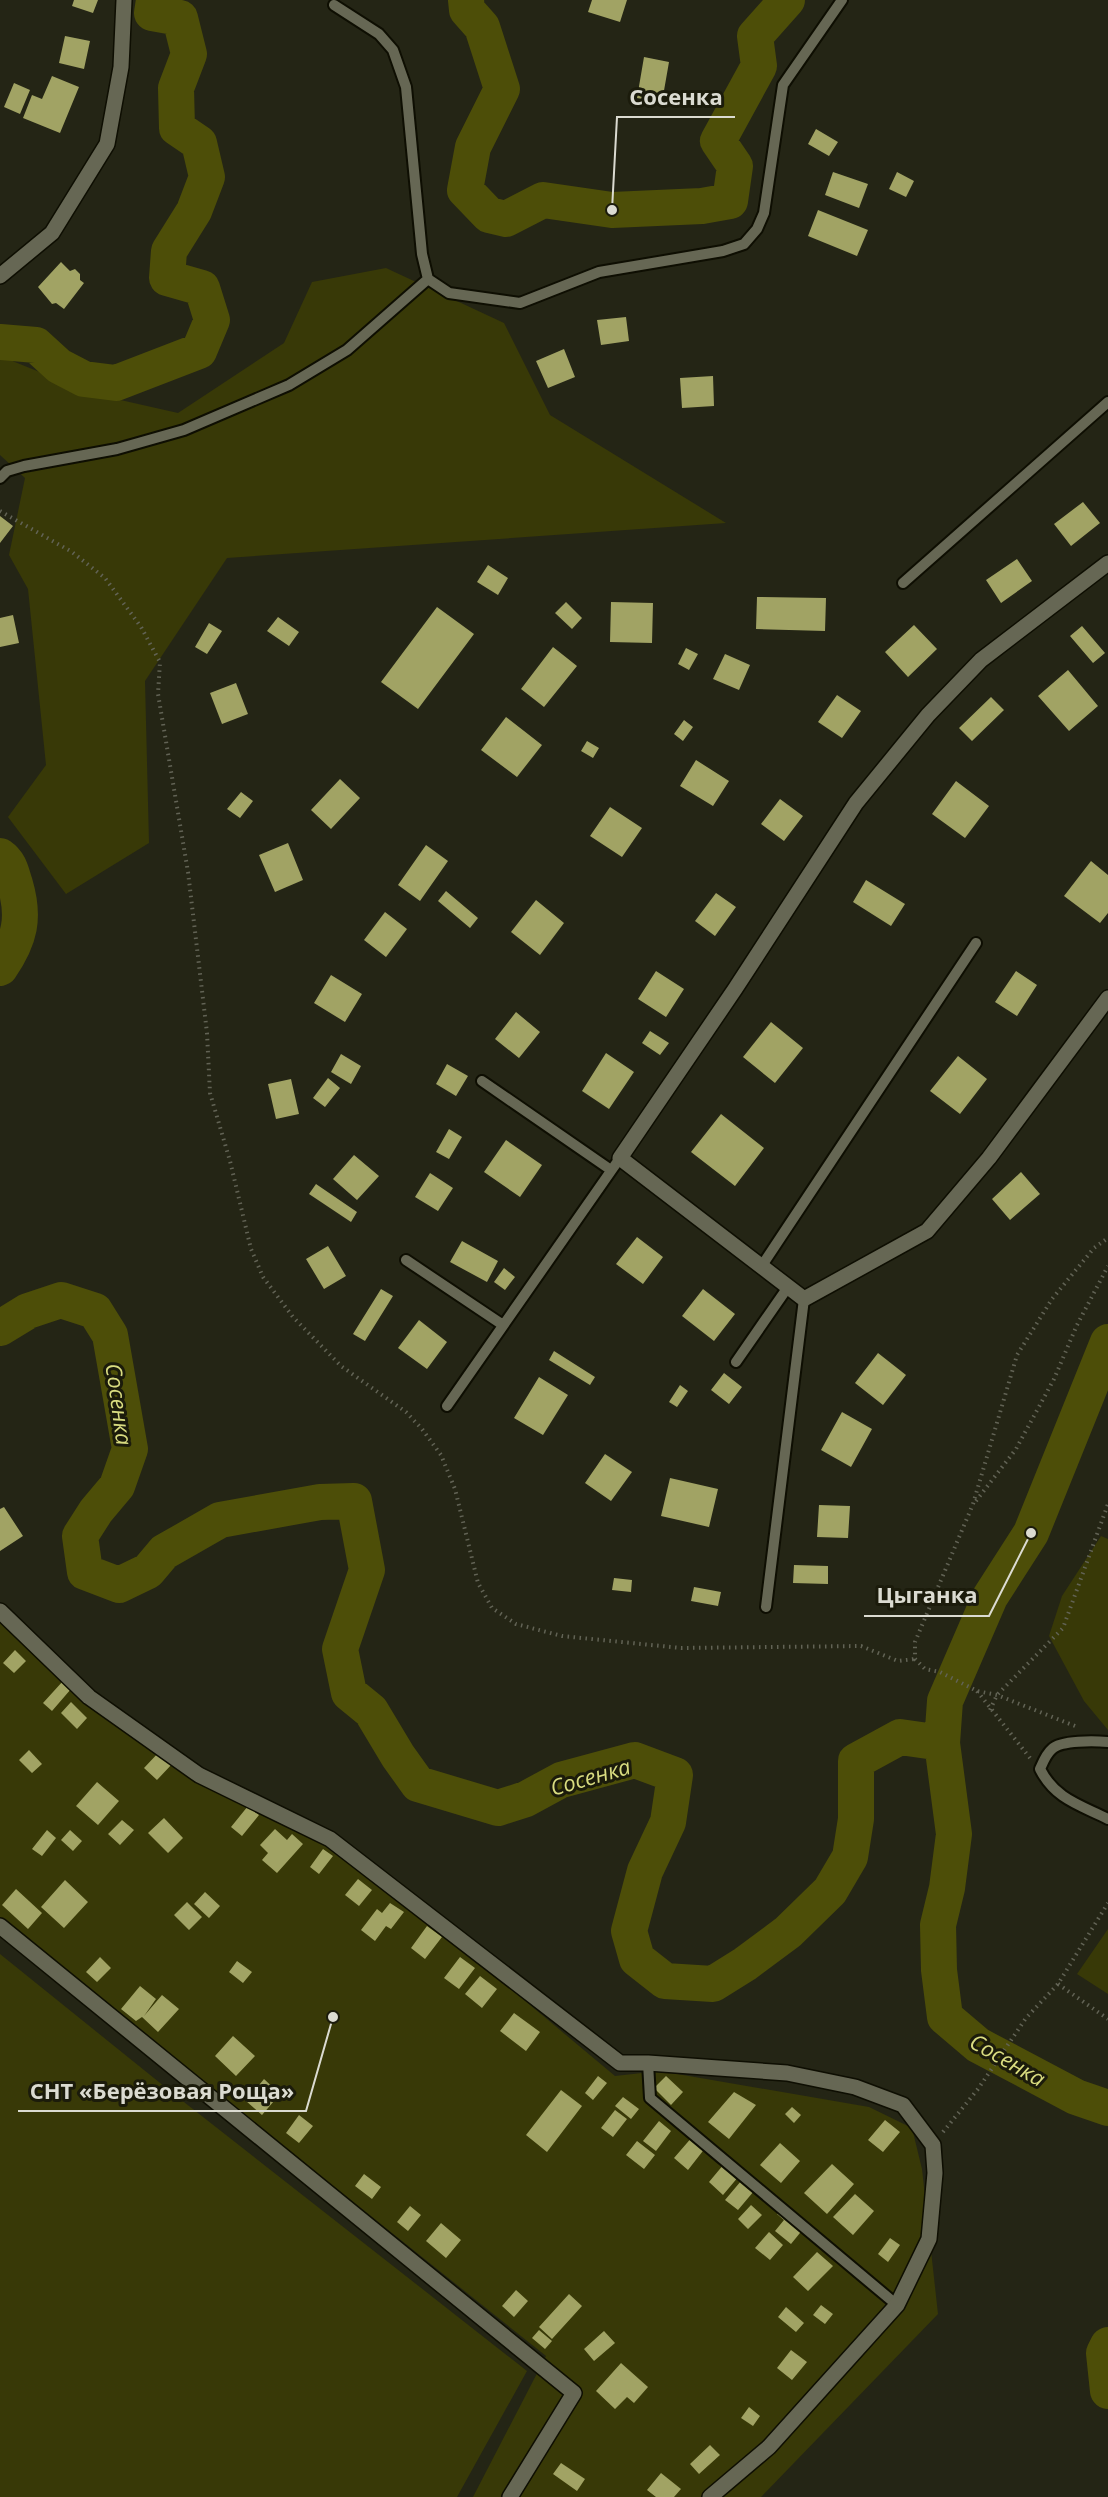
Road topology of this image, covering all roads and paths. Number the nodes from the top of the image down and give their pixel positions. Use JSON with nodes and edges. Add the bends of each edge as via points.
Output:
{"nodes":[{"id":1,"x":124,"y":0,"type":"edge"},
{"id":2,"x":842,"y":0,"type":"edge"},
{"id":3,"x":334,"y":5,"type":"dead end"},
{"id":4,"x":0,"y":276,"type":"edge"},
{"id":5,"x":428,"y":279,"type":"junction"},
{"id":6,"x":1108,"y":402,"type":"edge"},
{"id":7,"x":0,"y":478,"type":"edge"},
{"id":8,"x":0,"y":511,"type":"edge"},
{"id":9,"x":1108,"y":563,"type":"edge"},
{"id":10,"x":903,"y":583,"type":"dead end"},
{"id":11,"x":976,"y":943,"type":"dead end"},
{"id":12,"x":1108,"y":998,"type":"edge"},
{"id":13,"x":482,"y":1081,"type":"dead end"},
{"id":14,"x":615,"y":1164,"type":"junction"},
{"id":15,"x":1108,"y":1238,"type":"edge"},
{"id":16,"x":406,"y":1260,"type":"dead end"},
{"id":17,"x":761,"y":1266,"type":"junction"},
{"id":18,"x":1108,"y":1266,"type":"edge"},
{"id":19,"x":788,"y":1287,"type":"junction"},
{"id":20,"x":804,"y":1299,"type":"junction"},
{"id":21,"x":503,"y":1325,"type":"junction"},
{"id":22,"x":736,"y":1362,"type":"dead end"},
{"id":23,"x":447,"y":1406,"type":"dead end"},
{"id":24,"x":973,"y":1504,"type":"junction"},
{"id":25,"x":1108,"y":1504,"type":"edge"},
{"id":26,"x":766,"y":1607,"type":"dead end"},
{"id":27,"x":0,"y":1611,"type":"edge"},
{"id":28,"x":915,"y":1659,"type":"junction"},
{"id":29,"x":977,"y":1691,"type":"junction"},
{"id":30,"x":997,"y":1695,"type":"junction"},
{"id":31,"x":990,"y":1710,"type":"junction"},
{"id":32,"x":1103,"y":1741,"type":"edge"},
{"id":33,"x":1040,"y":1770,"type":"junction"},
{"id":34,"x":1108,"y":1819,"type":"edge"},
{"id":35,"x":1108,"y":1903,"type":"edge"},
{"id":36,"x":0,"y":1926,"type":"edge"},
{"id":37,"x":1058,"y":1984,"type":"junction"},
{"id":38,"x":1108,"y":2019,"type":"edge"},
{"id":39,"x":648,"y":2063,"type":"junction"},
{"id":40,"x":933,"y":2145,"type":"junction"},
{"id":41,"x":897,"y":2305,"type":"junction"},
{"id":42,"x":510,"y":2497,"type":"edge"},
{"id":43,"x":710,"y":2497,"type":"edge"}],
"edges":[{"from":1,"to":4,"type":"street","via":[[121,67],[106,144],[52,233]]},
{"from":2,"to":5,"type":"lane","via":[[783,85],[764,213],[744,244],[599,272],[520,303],[449,293]]},
{"from":3,"to":5,"type":"lane","via":[[379,34],[393,50],[406,87],[422,254]]},
{"from":5,"to":7,"type":"lane","via":[[347,350],[289,385],[184,430],[117,449],[24,466],[7,471]]},
{"from":6,"to":10,"type":"lane"},
{"from":8,"to":28,"type":"path","via":[[72,552],[105,578],[141,627],[160,662],[158,694],[188,872],[210,1093],[251,1249],[263,1277],[292,1317],[341,1366],[406,1412],[441,1455],[455,1489],[478,1583],[492,1608],[516,1624],[562,1636],[681,1648],[861,1647],[898,1661]]},
{"from":9,"to":14,"type":"street","via":[[981,660],[928,715],[856,803]]},
{"from":11,"to":17,"type":"lane"},
{"from":12,"to":20,"type":"street","via":[[989,1158],[927,1231]]},
{"from":13,"to":14,"type":"lane"},
{"from":14,"to":17,"type":"street"},
{"from":14,"to":21,"type":"lane"},
{"from":15,"to":24,"type":"path","via":[[1094,1248],[1052,1299],[1017,1355]]},
{"from":16,"to":21,"type":"lane"},
{"from":17,"to":19,"type":"street"},
{"from":18,"to":24,"type":"path","via":[[1016,1449]]},
{"from":19,"to":20,"type":"street"},
{"from":19,"to":22,"type":"lane"},
{"from":20,"to":26,"type":"lane"},
{"from":21,"to":23,"type":"lane"},
{"from":24,"to":28,"type":"path","via":[[915,1642]]},
{"from":25,"to":30,"type":"path","via":[[1064,1628]]},
{"from":27,"to":39,"type":"street","via":[[89,1697],[199,1775],[330,1839],[620,2063]]},
{"from":28,"to":29,"type":"path","via":[[925,1669],[940,1672]]},
{"from":29,"to":30,"type":"path"},
{"from":29,"to":31,"type":"path"},
{"from":30,"to":31,"type":"path"},
{"from":30,"to":32,"type":"path"},
{"from":31,"to":33,"type":"path"},
{"from":32,"to":33,"type":"lane","via":[[1053,1746]]},
{"from":33,"to":34,"type":"lane","via":[[1048,1785],[1063,1797]]},
{"from":35,"to":37,"type":"path"},
{"from":36,"to":42,"type":"street","via":[[574,2393]]},
{"from":37,"to":38,"type":"path"},
{"from":37,"to":40,"type":"path","via":[[1026,2018],[978,2089]]},
{"from":39,"to":40,"type":"street","via":[[787,2073],[855,2087],[903,2105]]},
{"from":39,"to":41,"type":"lane","via":[[650,2098]]},
{"from":40,"to":41,"type":"street","via":[[935,2173],[929,2240]]},
{"from":41,"to":43,"type":"street","via":[[769,2447]]}]}
